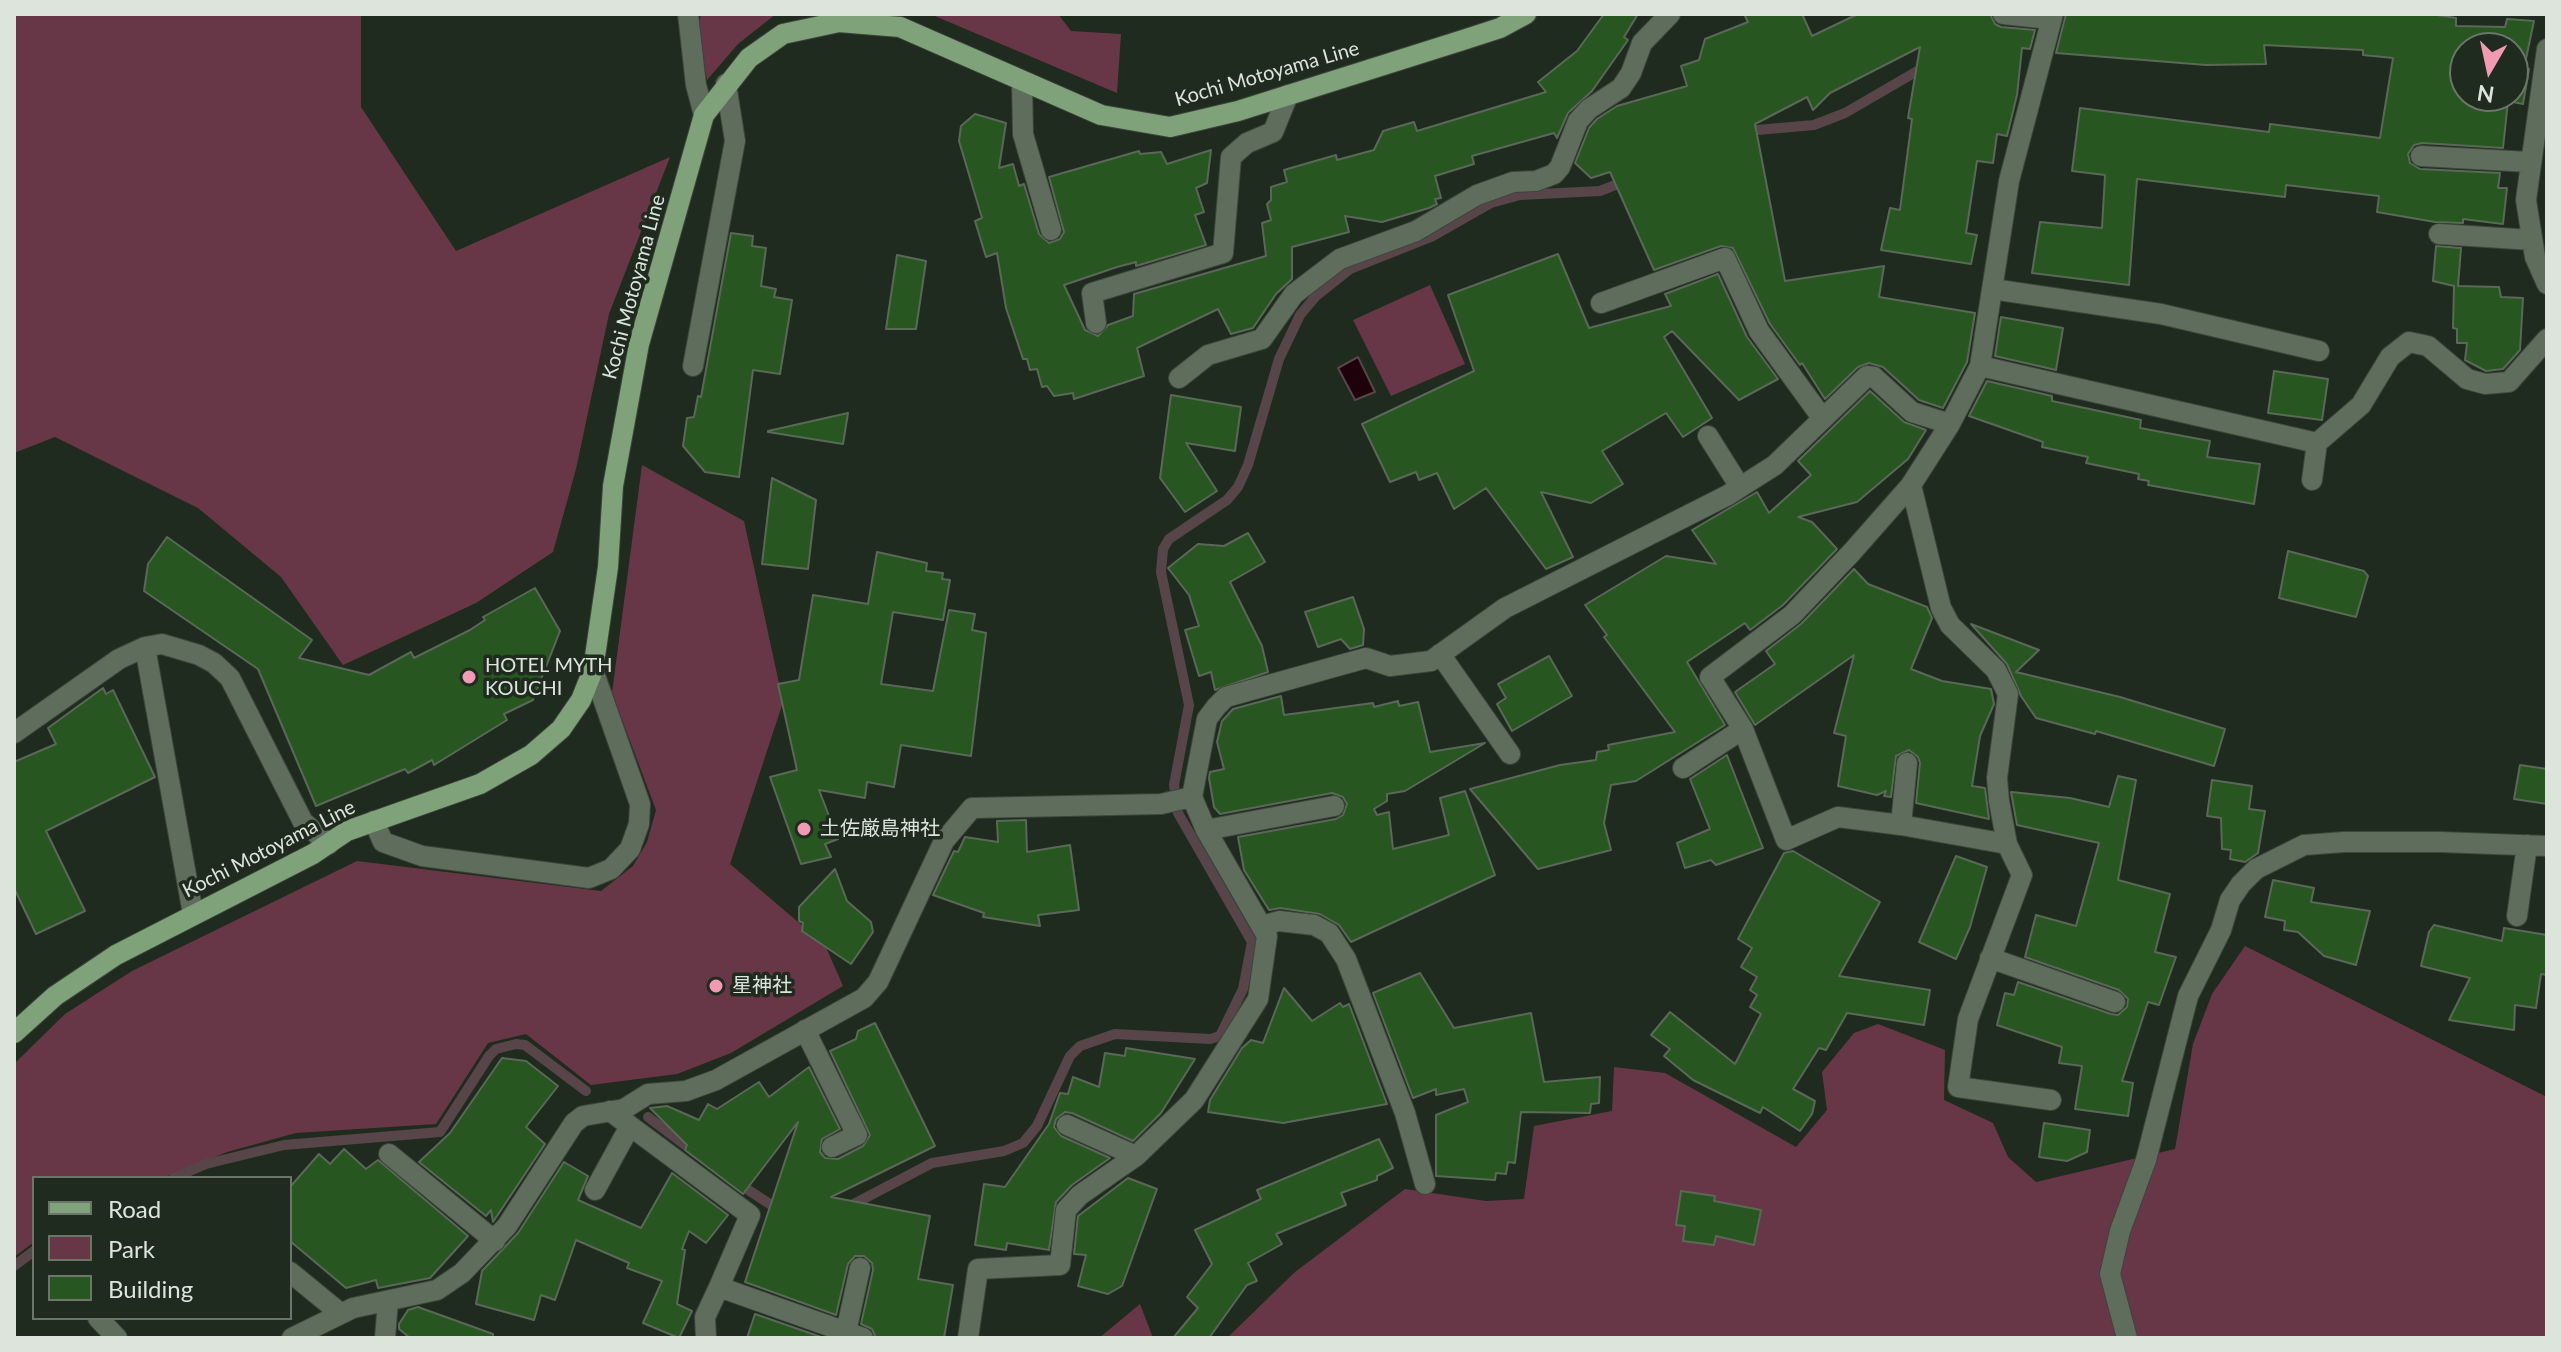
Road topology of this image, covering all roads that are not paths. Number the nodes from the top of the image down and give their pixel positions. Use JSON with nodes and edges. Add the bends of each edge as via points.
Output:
{"nodes":[{"id":1,"x":688,"y":14,"type":"edge"},
{"id":2,"x":1526,"y":14,"type":"edge"},
{"id":3,"x":1670,"y":14,"type":"edge"},
{"id":4,"x":2003,"y":14,"type":"edge"},
{"id":5,"x":2051,"y":16,"type":"edge"},
{"id":6,"x":894,"y":20,"type":"edge"},
{"id":7,"x":2547,"y":49,"type":"edge"},
{"id":8,"x":1022,"y":83,"type":"junction"},
{"id":9,"x":726,"y":84,"type":"junction"},
{"id":10,"x":1288,"y":95,"type":"junction"},
{"id":11,"x":704,"y":115,"type":"junction"},
{"id":12,"x":2543,"y":117,"type":"edge"},
{"id":13,"x":2421,"y":156,"type":"dead end"},
{"id":14,"x":2529,"y":162,"type":"junction"},
{"id":15,"x":1051,"y":230,"type":"dead end"},
{"id":16,"x":2439,"y":234,"type":"dead end"},
{"id":17,"x":2532,"y":240,"type":"junction"},
{"id":18,"x":2547,"y":284,"type":"edge"},
{"id":19,"x":1992,"y":289,"type":"junction"},
{"id":20,"x":1601,"y":303,"type":"dead end"},
{"id":21,"x":1096,"y":323,"type":"dead end"},
{"id":22,"x":2547,"y":339,"type":"edge"},
{"id":23,"x":2319,"y":351,"type":"dead end"},
{"id":24,"x":693,"y":366,"type":"dead end"},
{"id":25,"x":1980,"y":366,"type":"junction"},
{"id":26,"x":1179,"y":378,"type":"dead end"},
{"id":27,"x":1823,"y":419,"type":"junction"},
{"id":28,"x":1950,"y":424,"type":"junction"},
{"id":29,"x":1708,"y":436,"type":"dead end"},
{"id":30,"x":2317,"y":443,"type":"junction"},
{"id":31,"x":2312,"y":480,"type":"dead end"},
{"id":32,"x":1911,"y":485,"type":"junction"},
{"id":33,"x":1740,"y":487,"type":"junction"},
{"id":34,"x":145,"y":647,"type":"junction"},
{"id":35,"x":1440,"y":654,"type":"junction"},
{"id":36,"x":593,"y":670,"type":"junction"},
{"id":37,"x":1743,"y":729,"type":"junction"},
{"id":38,"x":14,"y":733,"type":"edge"},
{"id":39,"x":1510,"y":754,"type":"dead end"},
{"id":40,"x":1907,"y":763,"type":"dead end"},
{"id":41,"x":1683,"y":768,"type":"dead end"},
{"id":42,"x":1192,"y":797,"type":"junction"},
{"id":43,"x":1334,"y":806,"type":"dead end"},
{"id":44,"x":374,"y":821,"type":"junction"},
{"id":45,"x":1901,"y":825,"type":"junction"},
{"id":46,"x":1206,"y":830,"type":"junction"},
{"id":47,"x":329,"y":844,"type":"junction"},
{"id":48,"x":2007,"y":844,"type":"junction"},
{"id":49,"x":2537,"y":846,"type":"edge"},
{"id":50,"x":193,"y":914,"type":"junction"},
{"id":51,"x":2517,"y":916,"type":"dead end"},
{"id":52,"x":1262,"y":926,"type":"junction"},
{"id":53,"x":1990,"y":958,"type":"junction"},
{"id":54,"x":2115,"y":1002,"type":"dead end"},
{"id":55,"x":805,"y":1030,"type":"junction"},
{"id":56,"x":14,"y":1033,"type":"edge"},
{"id":57,"x":2051,"y":1100,"type":"dead end"},
{"id":58,"x":610,"y":1111,"type":"junction"},
{"id":59,"x":1067,"y":1125,"type":"dead end"},
{"id":60,"x":630,"y":1126,"type":"junction"},
{"id":61,"x":832,"y":1147,"type":"dead end"},
{"id":62,"x":389,"y":1154,"type":"dead end"},
{"id":63,"x":1136,"y":1156,"type":"junction"},
{"id":64,"x":1425,"y":1184,"type":"dead end"},
{"id":65,"x":595,"y":1190,"type":"dead end"},
{"id":66,"x":495,"y":1241,"type":"junction"},
{"id":67,"x":860,"y":1268,"type":"dead end"},
{"id":68,"x":292,"y":1274,"type":"edge"},
{"id":69,"x":719,"y":1287,"type":"junction"},
{"id":70,"x":388,"y":1301,"type":"junction"},
{"id":71,"x":340,"y":1313,"type":"junction"},
{"id":72,"x":100,"y":1320,"type":"edge"},
{"id":73,"x":854,"y":1335,"type":"edge"},
{"id":74,"x":117,"y":1338,"type":"edge"},
{"id":75,"x":292,"y":1338,"type":"edge"},
{"id":76,"x":385,"y":1338,"type":"edge"},
{"id":77,"x":706,"y":1338,"type":"edge"},
{"id":78,"x":968,"y":1338,"type":"edge"},
{"id":79,"x":2127,"y":1338,"type":"edge"}],
"edges":[{"from":1,"to":11,"type":"street"},
{"from":2,"to":10,"type":"main road","name":"Kochi Motoyama Line","via":[[1500,28]]},
{"from":3,"to":26,"type":"street","via":[[1642,43],[1621,88],[1578,121],[1554,174],[1477,195],[1416,231],[1340,259],[1294,294],[1262,339],[1208,355]]},
{"from":4,"to":5,"type":"street"},
{"from":5,"to":19,"type":"street","via":[[2009,181]]},
{"from":6,"to":8,"type":"main road","name":"Kochi Motoyama Line"},
{"from":6,"to":9,"type":"main road","name":"Kochi Motoyama Line","via":[[839,22],[783,34],[749,58]]},
{"from":7,"to":12,"type":"street"},
{"from":8,"to":10,"type":"main road","name":"Kochi Motoyama Line","via":[[1101,115],[1170,127]]},
{"from":8,"to":15,"type":"street","via":[[1023,134]]},
{"from":9,"to":11,"type":"main road","name":"Kochi Motoyama Line"},
{"from":9,"to":24,"type":"street","via":[[735,141]]},
{"from":10,"to":21,"type":"street","via":[[1273,132],[1231,157],[1223,253],[1092,293]]},
{"from":11,"to":36,"type":"main road","name":"Kochi Motoyama Line","via":[[639,344],[613,486]]},
{"from":12,"to":14,"type":"street"},
{"from":13,"to":14,"type":"street"},
{"from":14,"to":17,"type":"street","via":[[2526,200]]},
{"from":16,"to":17,"type":"street"},
{"from":17,"to":18,"type":"street"},
{"from":19,"to":23,"type":"street","via":[[2161,314]]},
{"from":19,"to":25,"type":"street"},
{"from":20,"to":27,"type":"street","via":[[1725,258],[1759,331]]},
{"from":22,"to":30,"type":"street","via":[[2509,382],[2485,384],[2467,379],[2428,346],[2409,342],[2390,357],[2361,405]]},
{"from":25,"to":28,"type":"street"},
{"from":25,"to":30,"type":"street"},
{"from":27,"to":28,"type":"street","via":[[1867,376],[1912,412]]},
{"from":27,"to":33,"type":"street","via":[[1775,465]]},
{"from":28,"to":32,"type":"street"},
{"from":29,"to":33,"type":"street"},
{"from":30,"to":31,"type":"street"},
{"from":32,"to":37,"type":"street","via":[[1792,615],[1710,677]]},
{"from":32,"to":48,"type":"street","via":[[1941,608],[1950,625],[1996,670],[2008,694],[1997,778]]},
{"from":33,"to":35,"type":"street","via":[[1505,608]]},
{"from":34,"to":38,"type":"street","via":[[119,659]]},
{"from":34,"to":47,"type":"street","via":[[162,644],[199,655],[230,678],[303,822]]},
{"from":34,"to":50,"type":"street"},
{"from":35,"to":39,"type":"street"},
{"from":35,"to":42,"type":"street","via":[[1412,665],[1390,666],[1366,658],[1226,697],[1207,719]]},
{"from":36,"to":44,"type":"main road","name":"Kochi Motoyama Line","via":[[561,729],[531,755],[480,784]]},
{"from":36,"to":44,"type":"street","via":[[640,804],[630,849],[611,869],[589,878],[422,856],[383,842]]},
{"from":37,"to":41,"type":"street"},
{"from":37,"to":45,"type":"street","via":[[1786,840],[1838,817]]},
{"from":40,"to":45,"type":"street"},
{"from":42,"to":46,"type":"street"},
{"from":42,"to":55,"type":"street","via":[[1161,804],[972,808],[944,841],[878,982],[864,998]]},
{"from":43,"to":46,"type":"street"},
{"from":44,"to":47,"type":"main road","name":"Kochi Motoyama Line"},
{"from":45,"to":48,"type":"street"},
{"from":46,"to":52,"type":"street"},
{"from":47,"to":50,"type":"main road","name":"Kochi Motoyama Line"},
{"from":48,"to":53,"type":"street","via":[[2022,875]]},
{"from":49,"to":51,"type":"street"},
{"from":49,"to":79,"type":"street","via":[[2304,845],[2256,869],[2241,884],[2188,996],[2146,1160],[2120,1231],[2110,1274]]},
{"from":50,"to":56,"type":"main road","name":"Kochi Motoyama Line","via":[[82,976]]},
{"from":52,"to":63,"type":"street","via":[[1267,936],[1258,999],[1194,1100]]},
{"from":52,"to":64,"type":"street","via":[[1279,921],[1314,925],[1329,933],[1346,959],[1405,1113]]},
{"from":53,"to":54,"type":"street"},
{"from":53,"to":57,"type":"street","via":[[1968,1019],[1958,1087]]},
{"from":55,"to":58,"type":"street","via":[[716,1080],[686,1091],[648,1094]]},
{"from":55,"to":61,"type":"street","via":[[857,1135]]},
{"from":58,"to":60,"type":"street"},
{"from":58,"to":66,"type":"street","via":[[591,1113],[574,1123]]},
{"from":59,"to":63,"type":"street"},
{"from":60,"to":65,"type":"street"},
{"from":60,"to":69,"type":"street","via":[[750,1215]]},
{"from":62,"to":66,"type":"street"},
{"from":63,"to":78,"type":"street","via":[[1066,1210],[1060,1265],[978,1269]]},
{"from":66,"to":70,"type":"street","via":[[437,1290]]},
{"from":67,"to":73,"type":"street"},
{"from":68,"to":71,"type":"street"},
{"from":69,"to":73,"type":"street"},
{"from":69,"to":77,"type":"street","via":[[705,1317]]},
{"from":70,"to":71,"type":"street"},
{"from":70,"to":76,"type":"street"},
{"from":71,"to":75,"type":"street"},
{"from":72,"to":74,"type":"street"}]}
